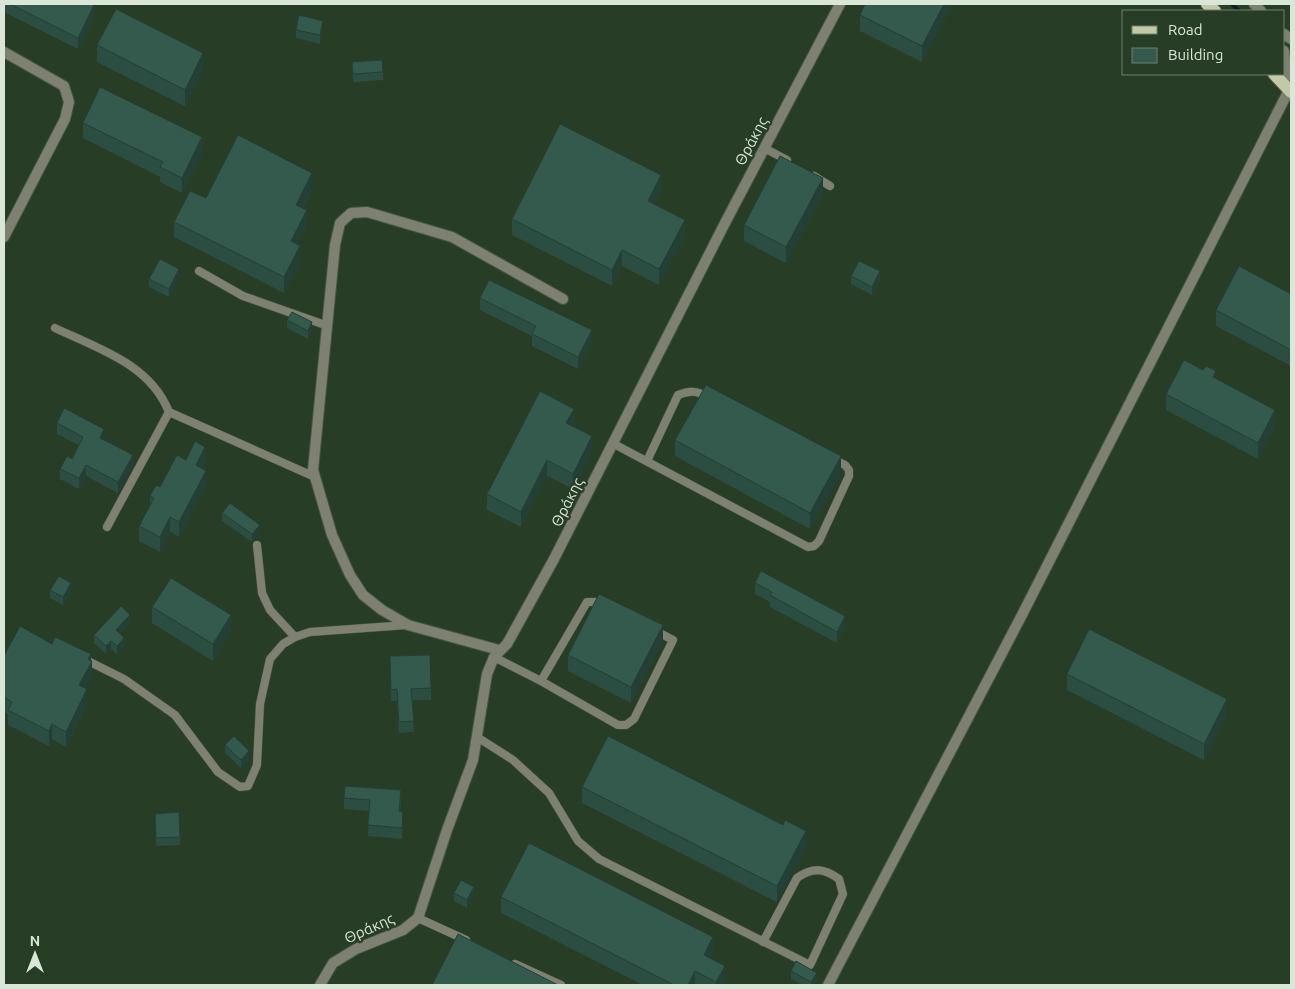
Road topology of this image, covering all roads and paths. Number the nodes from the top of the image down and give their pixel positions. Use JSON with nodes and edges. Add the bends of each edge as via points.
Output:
{"nodes":[{"id":1,"x":840,"y":4,"type":"edge"},
{"id":2,"x":4,"y":52,"type":"edge"},
{"id":3,"x":1285,"y":58,"type":"edge"},
{"id":4,"x":1275,"y":75,"type":"edge"},
{"id":5,"x":1290,"y":91,"type":"edge"},
{"id":6,"x":764,"y":148,"type":"junction"},
{"id":7,"x":798,"y":166,"type":"edge"},
{"id":8,"x":806,"y":170,"type":"edge"},
{"id":9,"x":830,"y":186,"type":"dead end"},
{"id":10,"x":4,"y":237,"type":"edge"},
{"id":11,"x":199,"y":271,"type":"dead end"},
{"id":12,"x":564,"y":299,"type":"dead end"},
{"id":13,"x":328,"y":326,"type":"junction"},
{"id":14,"x":55,"y":328,"type":"dead end"},
{"id":15,"x":715,"y":400,"type":"edge"},
{"id":16,"x":169,"y":412,"type":"junction"},
{"id":17,"x":614,"y":444,"type":"junction"},
{"id":18,"x":828,"y":456,"type":"edge"},
{"id":19,"x":647,"y":461,"type":"junction"},
{"id":20,"x":315,"y":477,"type":"junction"},
{"id":21,"x":107,"y":527,"type":"dead end"},
{"id":22,"x":257,"y":544,"type":"dead end"},
{"id":23,"x":614,"y":610,"type":"edge"},
{"id":24,"x":408,"y":625,"type":"junction"},
{"id":25,"x":648,"y":628,"type":"edge"},
{"id":26,"x":295,"y":637,"type":"junction"},
{"id":27,"x":75,"y":654,"type":"edge"},
{"id":28,"x":496,"y":654,"type":"junction"},
{"id":29,"x":541,"y":681,"type":"junction"},
{"id":30,"x":477,"y":737,"type":"junction"},
{"id":31,"x":418,"y":918,"type":"junction"},
{"id":32,"x":763,"y":942,"type":"junction"},
{"id":33,"x":472,"y":943,"type":"edge"},
{"id":34,"x":507,"y":960,"type":"edge"},
{"id":35,"x":320,"y":985,"type":"edge"},
{"id":36,"x":561,"y":985,"type":"edge"},
{"id":37,"x":828,"y":985,"type":"edge"}],
"edges":[{"from":1,"to":6,"type":"street","name":"Θράκης"},
{"from":2,"to":10,"type":"street","via":[[64,86],[70,102],[57,136]]},
{"from":3,"to":5,"type":"street"},
{"from":4,"to":5,"type":"main road"},
{"from":5,"to":37,"type":"street"},
{"from":6,"to":7,"type":"lane"},
{"from":6,"to":17,"type":"street","name":"Θράκης"},
{"from":8,"to":9,"type":"lane"},
{"from":11,"to":13,"type":"lane","via":[[243,296]]},
{"from":12,"to":13,"type":"street","via":[[452,237],[367,212],[351,213],[340,223],[335,245]]},
{"from":13,"to":20,"type":"street"},
{"from":14,"to":16,"type":"lane","via":[[113,354],[151,381],[162,394]]},
{"from":15,"to":19,"type":"lane","via":[[698,391],[678,395]]},
{"from":16,"to":20,"type":"lane"},
{"from":16,"to":21,"type":"lane"},
{"from":17,"to":19,"type":"lane"},
{"from":17,"to":28,"type":"street","name":"Θράκης","via":[[507,644]]},
{"from":18,"to":19,"type":"lane","via":[[845,465],[849,476],[819,542],[808,547]]},
{"from":20,"to":24,"type":"street","via":[[332,535],[350,575],[363,595]]},
{"from":22,"to":26,"type":"lane","via":[[262,593],[270,610]]},
{"from":23,"to":29,"type":"lane","via":[[596,602],[586,602]]},
{"from":24,"to":26,"type":"lane","via":[[310,632]]},
{"from":24,"to":28,"type":"street"},
{"from":25,"to":29,"type":"lane","via":[[673,640],[630,724],[618,725]]},
{"from":26,"to":27,"type":"lane","via":[[270,660],[260,704],[257,765],[248,786],[240,787],[218,772],[175,715],[124,679]]},
{"from":28,"to":29,"type":"lane"},
{"from":28,"to":30,"type":"street","name":"Θράκης","via":[[487,674]]},
{"from":30,"to":31,"type":"street","name":"Θράκης","via":[[473,760]]},
{"from":30,"to":32,"type":"lane","via":[[513,760],[550,794],[578,841],[599,859]]},
{"from":31,"to":33,"type":"lane"},
{"from":31,"to":35,"type":"street","name":"Θράκης","via":[[402,930],[356,949],[333,963]]},
{"from":32,"to":32,"type":"lane","via":[[810,965],[843,894],[839,880],[824,870],[806,872],[797,878]]},
{"from":34,"to":36,"type":"lane"}]}
